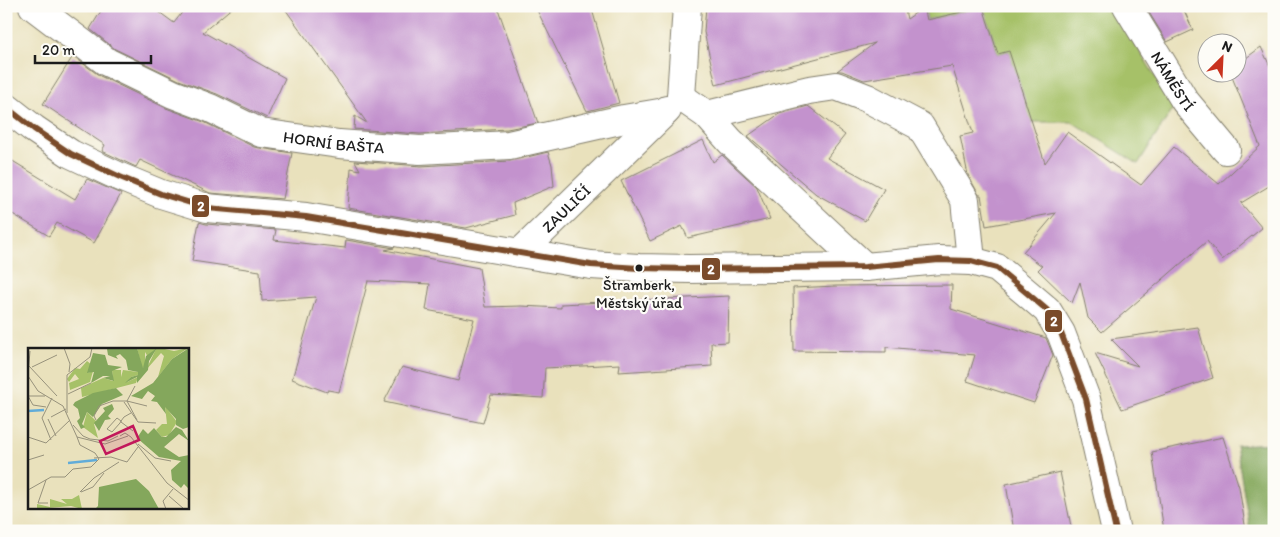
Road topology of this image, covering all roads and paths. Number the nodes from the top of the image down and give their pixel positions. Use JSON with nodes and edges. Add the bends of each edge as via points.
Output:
{"nodes":[{"id":1,"x":33,"y":6,"type":"edge"},
{"id":2,"x":687,"y":6,"type":"edge"},
{"id":3,"x":1127,"y":6,"type":"edge"},
{"id":4,"x":673,"y":104,"type":"junction"},
{"id":5,"x":6,"y":107,"type":"edge"},
{"id":6,"x":707,"y":115,"type":"junction"},
{"id":7,"x":1226,"y":150,"type":"dead end"},
{"id":8,"x":520,"y":253,"type":"junction"},
{"id":9,"x":971,"y":261,"type":"junction"},
{"id":10,"x":865,"y":267,"type":"junction"},
{"id":11,"x":1116,"y":531,"type":"edge"}],
"edges":[{"from":1,"to":4,"type":"street","name":"HORNÍ BAŠTA","via":[[107,62],[261,133],[340,144],[420,150],[510,144],[624,119]]},
{"from":2,"to":4,"type":"street"},
{"from":3,"to":7,"type":"street","name":"NÁMĚSTÍ","via":[[1185,102]]},
{"from":4,"to":6,"type":"street"},
{"from":4,"to":8,"type":"street","name":"ZAULIČÍ"},
{"from":5,"to":8,"type":"street","via":[[72,154],[120,178],[207,208],[306,217]]},
{"from":6,"to":9,"type":"street","via":[[836,86],[920,126],[966,200]]},
{"from":6,"to":10,"type":"street","via":[[730,141]]},
{"from":8,"to":10,"type":"street","name":"ZAULIČÍ","via":[[591,265],[639,268]]},
{"from":9,"to":10,"type":"street","name":"ZAULIČÍ","via":[[938,260]]},
{"from":9,"to":11,"type":"street","name":"ZAULIČÍ","via":[[997,268],[1047,310],[1061,333],[1086,399]]}]}
